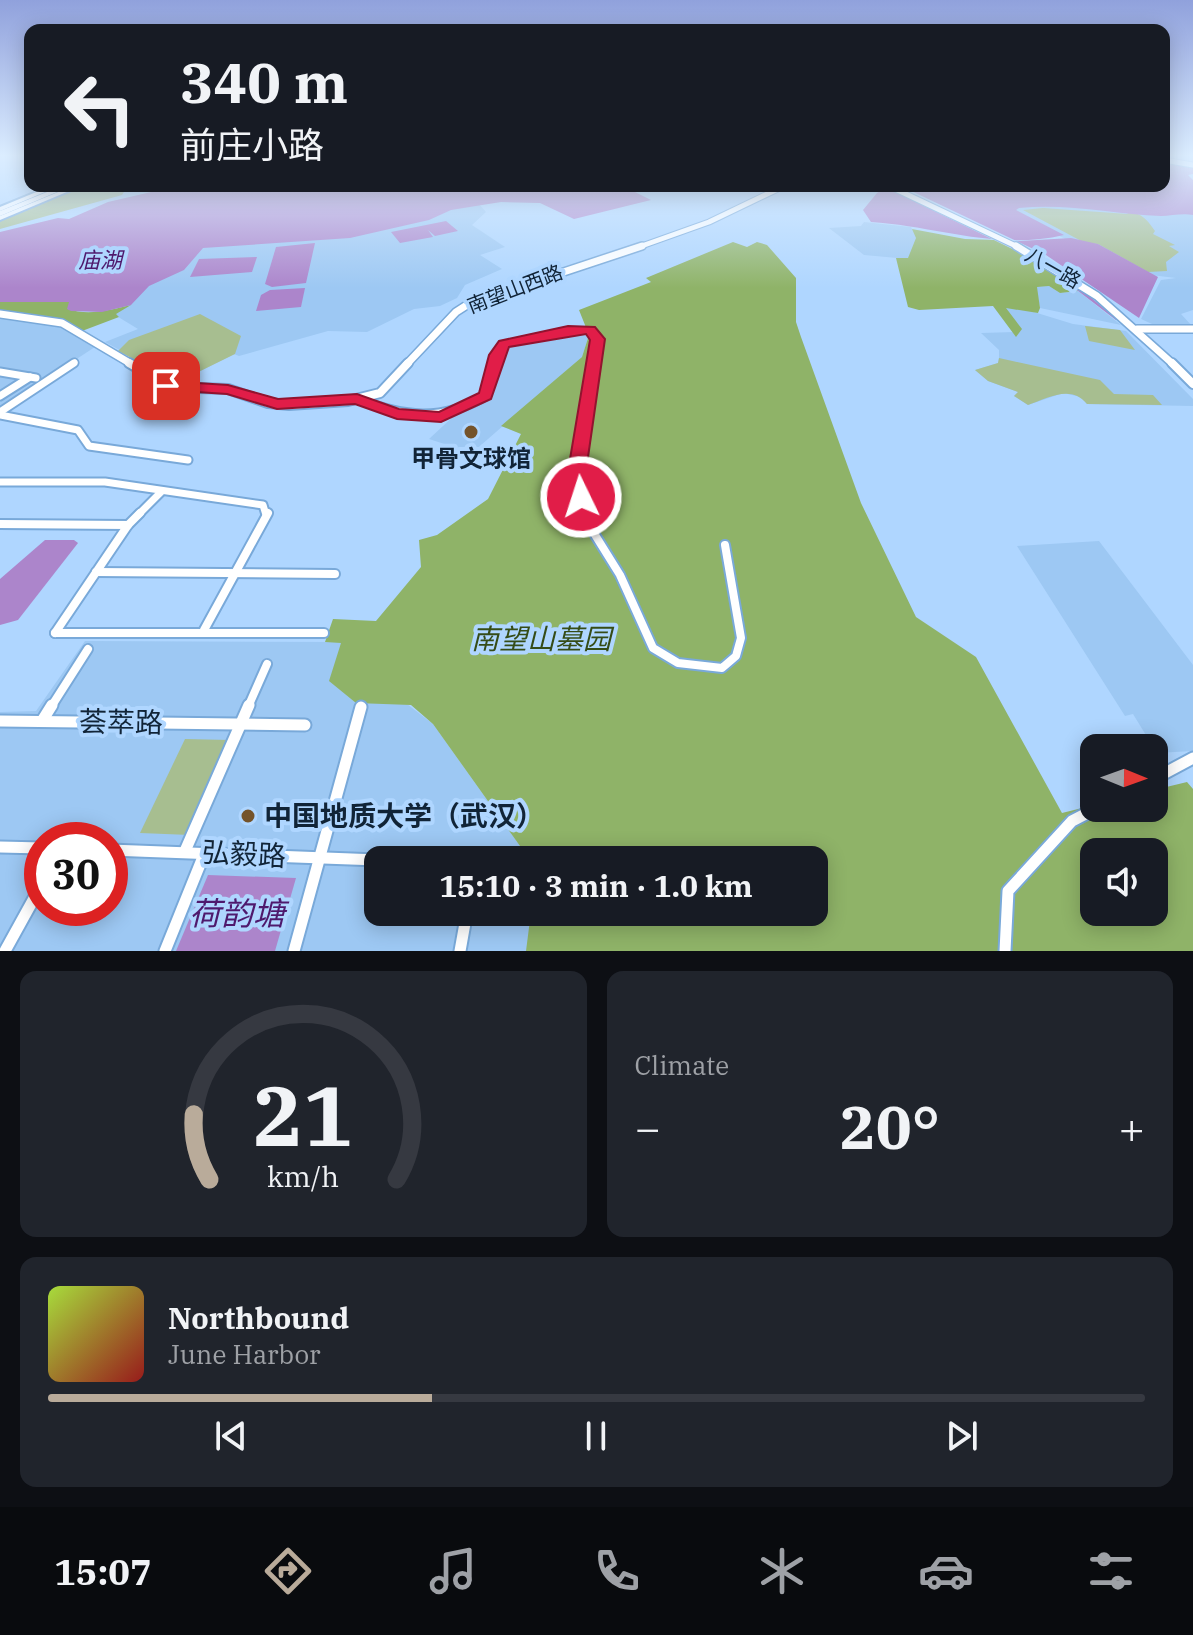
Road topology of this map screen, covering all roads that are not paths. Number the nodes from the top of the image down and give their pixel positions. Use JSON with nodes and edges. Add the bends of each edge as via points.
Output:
{"nodes":[{"id":1,"x":28,"y":199,"type":"edge"},
{"id":2,"x":33,"y":199,"type":"edge"},
{"id":3,"x":39,"y":199,"type":"edge"},
{"id":4,"x":763,"y":199,"type":"edge"},
{"id":5,"x":920,"y":199,"type":"edge"},
{"id":6,"x":0,"y":213,"type":"edge"},
{"id":7,"x":0,"y":314,"type":"edge"},
{"id":8,"x":1138,"y":326,"type":"junction"},
{"id":9,"x":1193,"y":329,"type":"edge"},
{"id":10,"x":75,"y":362,"type":"dead end"},
{"id":11,"x":0,"y":372,"type":"edge"},
{"id":12,"x":1193,"y":377,"type":"edge"},
{"id":13,"x":1193,"y":384,"type":"edge"},
{"id":14,"x":0,"y":396,"type":"edge"},
{"id":15,"x":357,"y":399,"type":"junction"},
{"id":16,"x":0,"y":414,"type":"edge"},
{"id":17,"x":188,"y":460,"type":"dead end"},
{"id":18,"x":0,"y":482,"type":"edge"},
{"id":19,"x":161,"y":492,"type":"junction"},
{"id":20,"x":0,"y":524,"type":"edge"},
{"id":21,"x":128,"y":525,"type":"junction"},
{"id":22,"x":725,"y":545,"type":"dead end"},
{"id":23,"x":96,"y":572,"type":"junction"},
{"id":24,"x":235,"y":573,"type":"junction"},
{"id":25,"x":335,"y":574,"type":"dead end"},
{"id":26,"x":204,"y":630,"type":"junction"},
{"id":27,"x":324,"y":633,"type":"dead end"},
{"id":28,"x":88,"y":649,"type":"dead end"},
{"id":29,"x":267,"y":664,"type":"dead end"},
{"id":30,"x":361,"y":707,"type":"dead end"},
{"id":31,"x":0,"y":721,"type":"edge"},
{"id":32,"x":42,"y":721,"type":"junction"},
{"id":33,"x":242,"y":724,"type":"junction"},
{"id":34,"x":305,"y":725,"type":"dead end"},
{"id":35,"x":1193,"y":758,"type":"edge"},
{"id":36,"x":1168,"y":771,"type":"edge"},
{"id":37,"x":1080,"y":817,"type":"edge"},
{"id":38,"x":0,"y":847,"type":"edge"},
{"id":39,"x":24,"y":848,"type":"edge"},
{"id":40,"x":128,"y":850,"type":"edge"},
{"id":41,"x":185,"y":851,"type":"junction"},
{"id":42,"x":205,"y":852,"type":"junction"},
{"id":43,"x":322,"y":857,"type":"junction"},
{"id":44,"x":364,"y":859,"type":"edge"},
{"id":45,"x":24,"y":917,"type":"edge"},
{"id":46,"x":464,"y":926,"type":"edge"},
{"id":47,"x":5,"y":951,"type":"edge"},
{"id":48,"x":165,"y":951,"type":"edge"},
{"id":49,"x":294,"y":951,"type":"edge"},
{"id":50,"x":460,"y":951,"type":"edge"},
{"id":51,"x":1005,"y":951,"type":"edge"}],
"edges":[{"from":1,"to":6,"type":"main road"},
{"from":2,"to":6,"type":"highway"},
{"from":3,"to":6,"type":"main road"},
{"from":4,"to":15,"type":"street","name":"南望山西路","via":[[465,305],[385,390]]},
{"from":5,"to":8,"type":"street","name":"八一路","via":[[1043,258],[1088,285]]},
{"from":7,"to":15,"type":"street","name":"南望山西路","via":[[62,323],[175,389],[223,389],[277,404]]},
{"from":8,"to":9,"type":"street"},
{"from":8,"to":12,"type":"street","name":"八一路"},
{"from":8,"to":13,"type":"street","name":"八一路"},
{"from":10,"to":16,"type":"street"},
{"from":11,"to":14,"type":"street","via":[[33,378]]},
{"from":15,"to":22,"type":"street","via":[[397,414],[443,417],[488,393],[496,355],[504,344],[593,330],[595,366],[577,471],[584,514],[620,575],[653,648],[672,661],[722,668],[740,650]]},
{"from":16,"to":17,"type":"street","via":[[78,430],[89,446]]},
{"from":18,"to":19,"type":"street","via":[[105,482]]},
{"from":19,"to":21,"type":"street"},
{"from":19,"to":24,"type":"street","via":[[263,505],[268,512]]},
{"from":20,"to":21,"type":"street"},
{"from":21,"to":23,"type":"street"},
{"from":23,"to":24,"type":"street"},
{"from":23,"to":26,"type":"street","via":[[55,633]]},
{"from":24,"to":25,"type":"street"},
{"from":24,"to":26,"type":"street"},
{"from":26,"to":27,"type":"street"},
{"from":28,"to":32,"type":"street"},
{"from":29,"to":33,"type":"street"},
{"from":30,"to":43,"type":"street"},
{"from":31,"to":32,"type":"street","name":"荟萃路"},
{"from":32,"to":33,"type":"street","name":"荟萃路"},
{"from":33,"to":34,"type":"street","name":"荟萃路"},
{"from":33,"to":41,"type":"street"},
{"from":35,"to":36,"type":"street"},
{"from":37,"to":51,"type":"street","via":[[1008,891]]},
{"from":38,"to":39,"type":"street"},
{"from":40,"to":41,"type":"street","name":"弘毅路"},
{"from":41,"to":42,"type":"street","name":"弘毅路"},
{"from":42,"to":43,"type":"street","name":"弘毅路"},
{"from":42,"to":48,"type":"street"},
{"from":43,"to":44,"type":"street","name":"弘毅路"},
{"from":43,"to":49,"type":"street"},
{"from":45,"to":47,"type":"street"},
{"from":46,"to":50,"type":"street"}]}
